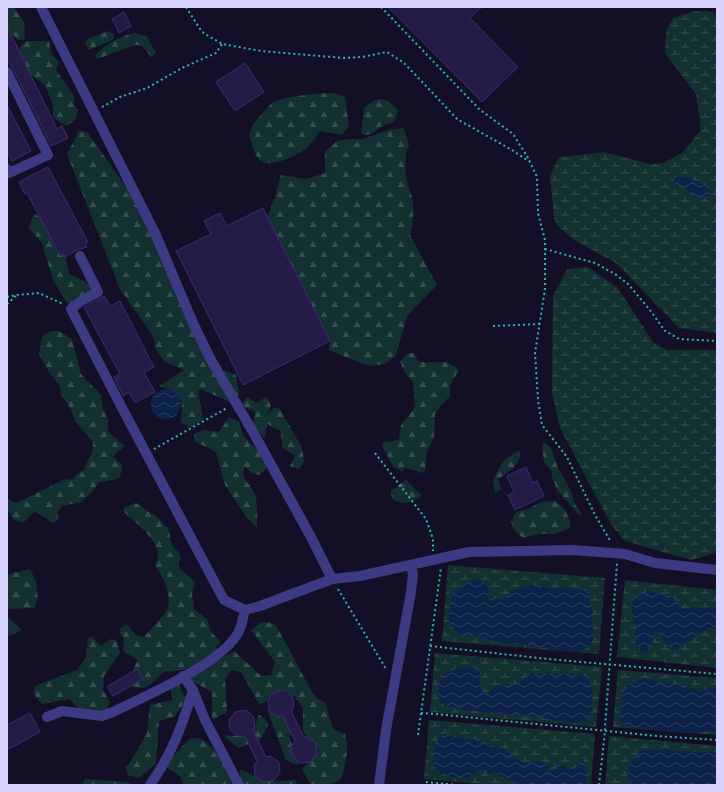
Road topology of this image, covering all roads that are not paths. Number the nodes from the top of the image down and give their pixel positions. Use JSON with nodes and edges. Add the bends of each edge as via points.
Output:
{"nodes":[{"id":1,"x":41,"y":7,"type":"edge"},
{"id":2,"x":7,"y":72,"type":"edge"},
{"id":3,"x":7,"y":170,"type":"edge"},
{"id":4,"x":80,"y":256,"type":"dead end"},
{"id":5,"x":411,"y":565,"type":"junction"},
{"id":6,"x":717,"y":570,"type":"edge"},
{"id":7,"x":332,"y":579,"type":"junction"},
{"id":8,"x":244,"y":610,"type":"junction"},
{"id":9,"x":183,"y":676,"type":"junction"},
{"id":10,"x":193,"y":690,"type":"junction"},
{"id":11,"x":47,"y":717,"type":"dead end"},
{"id":12,"x":150,"y":785,"type":"edge"},
{"id":13,"x":239,"y":785,"type":"edge"},
{"id":14,"x":379,"y":785,"type":"edge"}],
"edges":[{"from":1,"to":7,"type":"street","via":[[155,233],[211,360]]},
{"from":2,"to":3,"type":"street","via":[[48,155],[9,173]]},
{"from":4,"to":8,"type":"street","via":[[98,292],[71,309],[224,600]]},
{"from":5,"to":6,"type":"street","via":[[469,552],[573,550],[625,554],[655,563]]},
{"from":5,"to":7,"type":"street"},
{"from":5,"to":14,"type":"street","via":[[411,592],[386,730]]},
{"from":7,"to":8,"type":"street"},
{"from":8,"to":9,"type":"street","via":[[239,632],[226,648]]},
{"from":9,"to":10,"type":"street"},
{"from":9,"to":11,"type":"street","via":[[102,716],[62,711]]},
{"from":10,"to":12,"type":"street","via":[[172,749]]},
{"from":10,"to":13,"type":"street","via":[[205,720]]}]}
